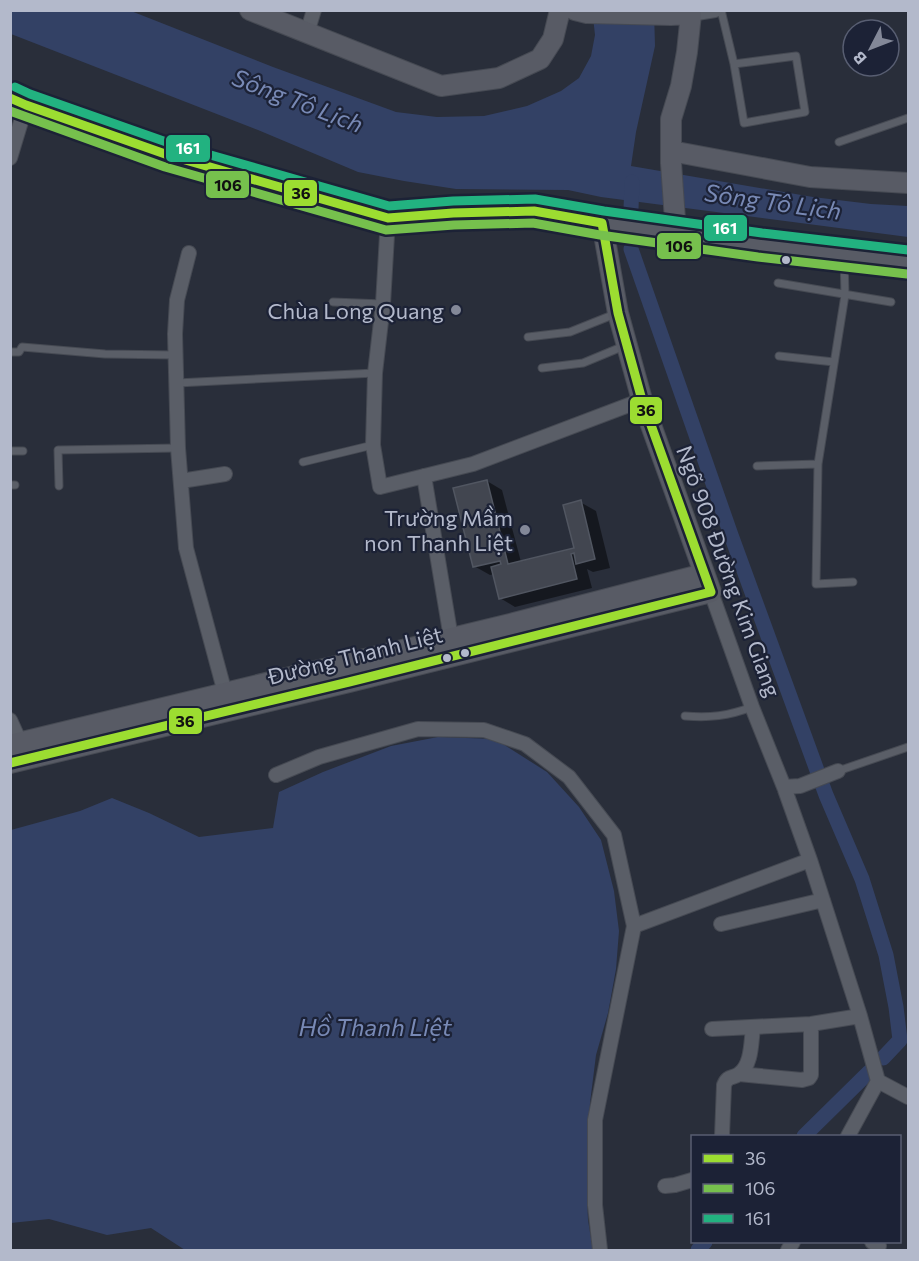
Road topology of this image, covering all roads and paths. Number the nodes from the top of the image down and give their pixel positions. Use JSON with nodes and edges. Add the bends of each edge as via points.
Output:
{"nodes":[{"id":1,"x":250,"y":10,"type":"edge"},
{"id":2,"x":314,"y":10,"type":"edge"},
{"id":3,"x":560,"y":10,"type":"edge"},
{"id":4,"x":716,"y":10,"type":"edge"},
{"id":5,"x":721,"y":10,"type":"edge"},
{"id":6,"x":581,"y":12,"type":"edge"},
{"id":7,"x":691,"y":12,"type":"edge"},
{"id":8,"x":307,"y":33,"type":"junction"},
{"id":9,"x":734,"y":64,"type":"junction"},
{"id":10,"x":18,"y":101,"type":"edge"},
{"id":11,"x":909,"y":118,"type":"edge"},
{"id":12,"x":839,"y":141,"type":"dead end"},
{"id":13,"x":671,"y":157,"type":"junction"},
{"id":14,"x":10,"y":158,"type":"edge"},
{"id":15,"x":909,"y":183,"type":"edge"},
{"id":16,"x":388,"y":218,"type":"junction"},
{"id":17,"x":602,"y":223,"type":"junction"},
{"id":18,"x":676,"y":234,"type":"junction"},
{"id":19,"x":189,"y":253,"type":"dead end"},
{"id":20,"x":844,"y":255,"type":"junction"},
{"id":21,"x":909,"y":262,"type":"edge"},
{"id":22,"x":778,"y":283,"type":"dead end"},
{"id":23,"x":845,"y":295,"type":"junction"},
{"id":24,"x":333,"y":302,"type":"dead end"},
{"id":25,"x":891,"y":302,"type":"dead end"},
{"id":26,"x":383,"y":304,"type":"junction"},
{"id":27,"x":618,"y":313,"type":"junction"},
{"id":28,"x":528,"y":337,"type":"dead end"},
{"id":29,"x":626,"y":345,"type":"junction"},
{"id":30,"x":10,"y":352,"type":"edge"},
{"id":31,"x":175,"y":355,"type":"junction"},
{"id":32,"x":779,"y":356,"type":"dead end"},
{"id":33,"x":834,"y":362,"type":"junction"},
{"id":34,"x":542,"y":369,"type":"dead end"},
{"id":35,"x":375,"y":373,"type":"junction"},
{"id":36,"x":176,"y":383,"type":"junction"},
{"id":37,"x":642,"y":400,"type":"junction"},
{"id":38,"x":373,"y":445,"type":"junction"},
{"id":39,"x":178,"y":448,"type":"junction"},
{"id":40,"x":10,"y":451,"type":"edge"},
{"id":41,"x":23,"y":451,"type":"dead end"},
{"id":42,"x":303,"y":462,"type":"dead end"},
{"id":43,"x":818,"y":464,"type":"junction"},
{"id":44,"x":757,"y":466,"type":"dead end"},
{"id":45,"x":225,"y":474,"type":"dead end"},
{"id":46,"x":424,"y":476,"type":"junction"},
{"id":47,"x":181,"y":481,"type":"junction"},
{"id":48,"x":59,"y":486,"type":"dead end"},
{"id":49,"x":854,"y":582,"type":"dead end"},
{"id":50,"x":708,"y":583,"type":"junction"},
{"id":51,"x":451,"y":638,"type":"junction"},
{"id":52,"x":225,"y":693,"type":"junction"},
{"id":53,"x":752,"y":707,"type":"junction"},
{"id":54,"x":685,"y":716,"type":"dead end"},
{"id":55,"x":10,"y":720,"type":"edge"},
{"id":56,"x":16,"y":743,"type":"edge"},
{"id":57,"x":909,"y":747,"type":"edge"},
{"id":58,"x":10,"y":763,"type":"edge"},
{"id":59,"x":838,"y":771,"type":"joint"},
{"id":60,"x":276,"y":775,"type":"dead end"},
{"id":61,"x":784,"y":787,"type":"junction"},
{"id":62,"x":810,"y":860,"type":"junction"},
{"id":63,"x":823,"y":900,"type":"junction"},
{"id":64,"x":721,"y":924,"type":"dead end"},
{"id":65,"x":634,"y":926,"type":"junction"},
{"id":66,"x":860,"y":1016,"type":"junction"},
{"id":67,"x":811,"y":1024,"type":"junction"},
{"id":68,"x":753,"y":1028,"type":"junction"},
{"id":69,"x":712,"y":1029,"type":"dead end"},
{"id":70,"x":739,"y":1074,"type":"junction"},
{"id":71,"x":878,"y":1081,"type":"junction"},
{"id":72,"x":909,"y":1097,"type":"edge"},
{"id":73,"x":722,"y":1135,"type":"edge"},
{"id":74,"x":849,"y":1135,"type":"edge"},
{"id":75,"x":691,"y":1181,"type":"edge"},
{"id":76,"x":665,"y":1186,"type":"dead end"},
{"id":77,"x":600,"y":1251,"type":"edge"}],
"edges":[{"from":1,"to":8,"type":"street"},
{"from":2,"to":8,"type":"street"},
{"from":3,"to":8,"type":"street","via":[[553,39],[540,59],[499,78],[441,86]]},
{"from":4,"to":7,"type":"street"},
{"from":5,"to":9,"type":"lane"},
{"from":6,"to":7,"type":"street"},
{"from":7,"to":13,"type":"street","via":[[681,86],[671,119]]},
{"from":9,"to":9,"type":"lane","via":[[796,56],[805,112],[744,123]]},
{"from":10,"to":14,"type":"street"},
{"from":10,"to":16,"type":"street","via":[[168,155]]},
{"from":11,"to":12,"type":"lane"},
{"from":13,"to":15,"type":"street","via":[[810,177]]},
{"from":13,"to":18,"type":"street"},
{"from":16,"to":17,"type":"street","via":[[534,211]]},
{"from":16,"to":26,"type":"street"},
{"from":17,"to":18,"type":"street"},
{"from":17,"to":27,"type":"street","name":"Ngõ 908 Đường Kim Giang"},
{"from":18,"to":20,"type":"street"},
{"from":19,"to":31,"type":"street","via":[[177,300]]},
{"from":20,"to":21,"type":"street"},
{"from":20,"to":23,"type":"lane"},
{"from":22,"to":23,"type":"lane"},
{"from":23,"to":25,"type":"lane"},
{"from":23,"to":33,"type":"lane"},
{"from":24,"to":26,"type":"lane"},
{"from":26,"to":35,"type":"street"},
{"from":27,"to":28,"type":"lane","via":[[570,332]]},
{"from":27,"to":29,"type":"street","name":"Ngõ 908 Đường Kim Giang"},
{"from":29,"to":34,"type":"lane","via":[[583,363]]},
{"from":29,"to":37,"type":"street","name":"Ngõ 908 Đường Kim Giang"},
{"from":30,"to":31,"type":"lane","via":[[19,352],[22,347]]},
{"from":31,"to":36,"type":"street"},
{"from":32,"to":33,"type":"lane"},
{"from":33,"to":43,"type":"lane"},
{"from":35,"to":36,"type":"lane"},
{"from":35,"to":38,"type":"street"},
{"from":36,"to":39,"type":"street"},
{"from":37,"to":46,"type":"street","via":[[472,464]]},
{"from":37,"to":50,"type":"street","name":"Ngõ 908 Đường Kim Giang"},
{"from":38,"to":42,"type":"lane"},
{"from":38,"to":46,"type":"street","via":[[380,487]]},
{"from":39,"to":47,"type":"street"},
{"from":39,"to":48,"type":"lane","via":[[58,450]]},
{"from":40,"to":41,"type":"lane"},
{"from":43,"to":44,"type":"lane"},
{"from":43,"to":49,"type":"lane","via":[[816,584]]},
{"from":45,"to":47,"type":"street"},
{"from":46,"to":51,"type":"street"},
{"from":47,"to":52,"type":"street","via":[[186,548]]},
{"from":50,"to":51,"type":"street","name":"Đường Thanh Liệt"},
{"from":50,"to":53,"type":"street","name":"Ngõ 908 Đường Kim Giang"},
{"from":50,"to":58,"type":"street","name":"Đường Thanh Liệt","via":[[338,684]]},
{"from":51,"to":52,"type":"street","name":"Đường Thanh Liệt"},
{"from":52,"to":56,"type":"street","name":"Đường Thanh Liệt"},
{"from":53,"to":54,"type":"lane","via":[[716,717]]},
{"from":53,"to":61,"type":"street","name":"Ngõ 908 Đường Kim Giang"},
{"from":55,"to":56,"type":"street"},
{"from":57,"to":59,"type":"lane"},
{"from":59,"to":61,"type":"street","via":[[800,786]]},
{"from":60,"to":65,"type":"street","via":[[319,757],[418,729],[484,730],[525,744],[568,777],[614,835]]},
{"from":61,"to":62,"type":"street","name":"Ngõ 908 Đường Kim Giang"},
{"from":62,"to":63,"type":"street","name":"Ngõ 908 Đường Kim Giang"},
{"from":62,"to":65,"type":"street"},
{"from":63,"to":64,"type":"street"},
{"from":63,"to":66,"type":"street","name":"Ngõ 908 Đường Kim Giang"},
{"from":65,"to":77,"type":"street","via":[[595,1120],[595,1205]]},
{"from":66,"to":67,"type":"street"},
{"from":66,"to":71,"type":"street","name":"Ngõ 908 Đường Kim Giang"},
{"from":67,"to":68,"type":"street"},
{"from":67,"to":70,"type":"street","via":[[809,1078]]},
{"from":68,"to":69,"type":"street"},
{"from":68,"to":70,"type":"street","via":[[748,1062]]},
{"from":70,"to":73,"type":"street","via":[[725,1081]]},
{"from":71,"to":72,"type":"street"},
{"from":71,"to":74,"type":"street"},
{"from":75,"to":76,"type":"street"}]}
